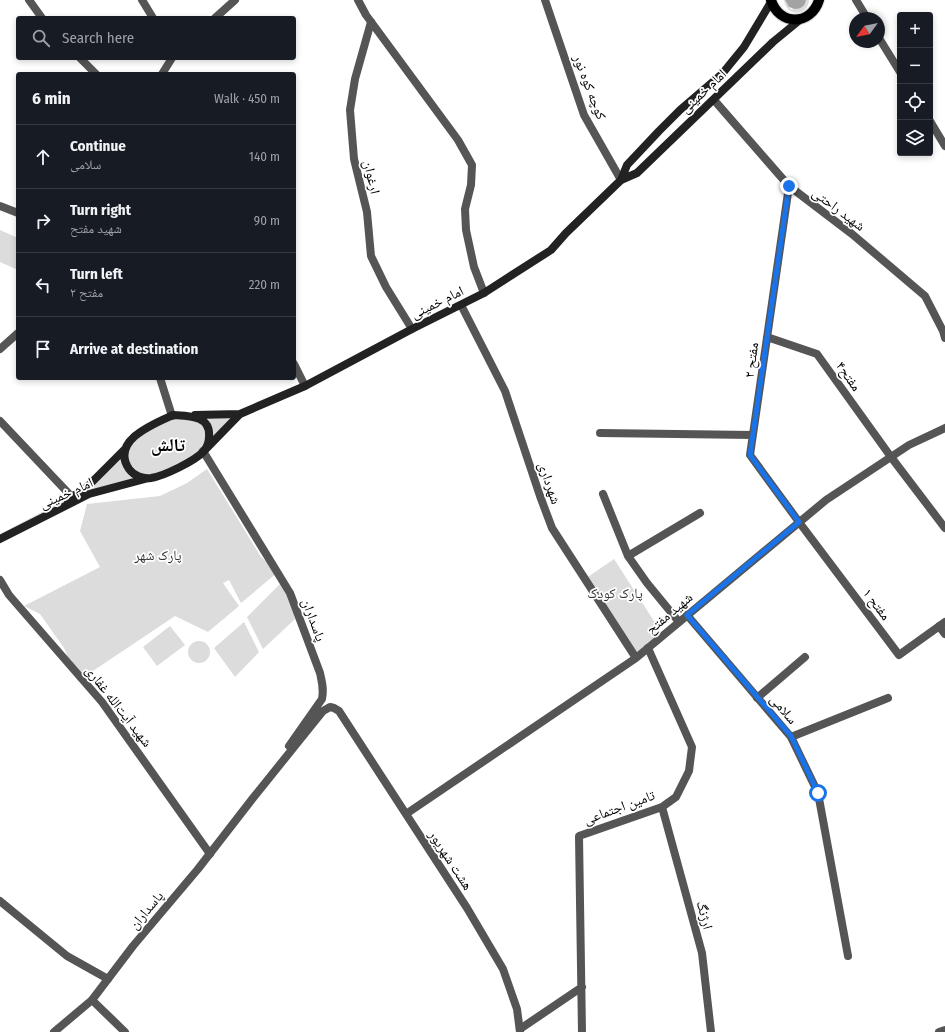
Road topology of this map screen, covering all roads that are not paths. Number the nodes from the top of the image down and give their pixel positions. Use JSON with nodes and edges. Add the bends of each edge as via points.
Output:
{"nodes":[{"id":1,"x":28,"y":0,"type":"edge"},
{"id":2,"x":142,"y":0,"type":"edge"},
{"id":3,"x":235,"y":0,"type":"edge"},
{"id":4,"x":358,"y":0,"type":"edge"},
{"id":5,"x":545,"y":0,"type":"edge"},
{"id":6,"x":819,"y":0,"type":"edge"},
{"id":7,"x":856,"y":0,"type":"edge"},
{"id":8,"x":771,"y":1,"type":"edge"},
{"id":9,"x":225,"y":4,"type":"edge"},
{"id":10,"x":863,"y":12,"type":"edge"},
{"id":11,"x":40,"y":16,"type":"edge"},
{"id":12,"x":152,"y":16,"type":"edge"},
{"id":13,"x":216,"y":16,"type":"edge"},
{"id":14,"x":802,"y":19,"type":"junction"},
{"id":15,"x":371,"y":22,"type":"junction"},
{"id":16,"x":885,"y":48,"type":"edge"},
{"id":17,"x":82,"y":60,"type":"edge"},
{"id":18,"x":171,"y":60,"type":"edge"},
{"id":19,"x":897,"y":67,"type":"edge"},
{"id":20,"x":94,"y":72,"type":"edge"},
{"id":21,"x":163,"y":72,"type":"edge"},
{"id":22,"x":714,"y":100,"type":"junction"},
{"id":23,"x":933,"y":126,"type":"edge"},
{"id":24,"x":945,"y":146,"type":"edge"},
{"id":25,"x":621,"y":180,"type":"junction"},
{"id":26,"x":789,"y":186,"type":"junction"},
{"id":27,"x":0,"y":206,"type":"edge"},
{"id":28,"x":16,"y":212,"type":"edge"},
{"id":29,"x":484,"y":293,"type":"junction"},
{"id":30,"x":461,"y":305,"type":"junction"},
{"id":31,"x":412,"y":329,"type":"junction"},
{"id":32,"x":16,"y":335,"type":"edge"},
{"id":33,"x":767,"y":337,"type":"junction"},
{"id":34,"x":945,"y":338,"type":"edge"},
{"id":35,"x":0,"y":349,"type":"edge"},
{"id":36,"x":296,"y":368,"type":"edge"},
{"id":37,"x":162,"y":380,"type":"edge"},
{"id":38,"x":305,"y":386,"type":"junction"},
{"id":39,"x":240,"y":414,"type":"junction"},
{"id":40,"x":173,"y":416,"type":"junction"},
{"id":41,"x":0,"y":421,"type":"edge"},
{"id":42,"x":945,"y":428,"type":"edge"},
{"id":43,"x":600,"y":433,"type":"dead end"},
{"id":44,"x":753,"y":435,"type":"junction"},
{"id":45,"x":124,"y":449,"type":"junction"},
{"id":46,"x":204,"y":451,"type":"junction"},
{"id":47,"x":890,"y":457,"type":"junction"},
{"id":48,"x":147,"y":479,"type":"junction"},
{"id":49,"x":603,"y":494,"type":"dead end"},
{"id":50,"x":72,"y":497,"type":"junction"},
{"id":51,"x":700,"y":513,"type":"dead end"},
{"id":52,"x":799,"y":522,"type":"junction"},
{"id":53,"x":945,"y":528,"type":"edge"},
{"id":54,"x":0,"y":534,"type":"edge"},
{"id":55,"x":0,"y":539,"type":"edge"},
{"id":56,"x":628,"y":556,"type":"junction"},
{"id":57,"x":0,"y":580,"type":"edge"},
{"id":58,"x":687,"y":615,"type":"junction"},
{"id":59,"x":679,"y":622,"type":"junction"},
{"id":60,"x":942,"y":624,"type":"edge"},
{"id":61,"x":945,"y":634,"type":"edge"},
{"id":62,"x":648,"y":648,"type":"junction"},
{"id":63,"x":805,"y":657,"type":"dead end"},
{"id":64,"x":636,"y":658,"type":"junction"},
{"id":65,"x":757,"y":698,"type":"junction"},
{"id":66,"x":888,"y":698,"type":"dead end"},
{"id":67,"x":339,"y":711,"type":"joint"},
{"id":68,"x":791,"y":736,"type":"junction"},
{"id":69,"x":253,"y":798,"type":"junction"},
{"id":70,"x":662,"y":807,"type":"junction"},
{"id":71,"x":406,"y":814,"type":"junction"},
{"id":72,"x":210,"y":854,"type":"junction"},
{"id":73,"x":0,"y":901,"type":"edge"},
{"id":74,"x":848,"y":956,"type":"dead end"},
{"id":75,"x":108,"y":979,"type":"junction"},
{"id":76,"x":582,"y":987,"type":"junction"},
{"id":77,"x":92,"y":1000,"type":"junction"},
{"id":78,"x":945,"y":1030,"type":"edge"},
{"id":79,"x":520,"y":1031,"type":"edge"},
{"id":80,"x":54,"y":1032,"type":"edge"},
{"id":81,"x":125,"y":1032,"type":"edge"},
{"id":82,"x":582,"y":1032,"type":"edge"},
{"id":83,"x":711,"y":1032,"type":"edge"},
{"id":84,"x":939,"y":1032,"type":"edge"}],
"edges":[{"from":1,"to":11,"type":"street"},
{"from":2,"to":12,"type":"street"},
{"from":3,"to":9,"type":"street"},
{"from":4,"to":15,"type":"street"},
{"from":5,"to":25,"type":"street","name":"کوچه کوه نور","via":[[584,115]]},
{"from":6,"to":14,"type":"main road","via":[[813,12]]},
{"from":7,"to":10,"type":"street"},
{"from":8,"to":14,"type":"main road","via":[[774,9],[780,14],[794,20]]},
{"from":8,"to":25,"type":"main road","name":"امام خمینی","via":[[744,47],[722,74],[659,131],[627,165]]},
{"from":9,"to":13,"type":"street"},
{"from":14,"to":22,"type":"main road","name":"امام خمینی","via":[[773,42]]},
{"from":15,"to":29,"type":"street","via":[[458,140],[472,165],[471,185],[465,209],[466,230],[474,267]]},
{"from":15,"to":31,"type":"street","name":"ارغوان","via":[[355,79],[350,110],[354,159],[367,212],[371,256],[386,287]]},
{"from":16,"to":19,"type":"street"},
{"from":17,"to":20,"type":"street"},
{"from":18,"to":21,"type":"street"},
{"from":22,"to":25,"type":"main road","name":"امام خمینی","via":[[637,173]]},
{"from":22,"to":26,"type":"street","name":"شهید راحتی"},
{"from":23,"to":24,"type":"street"},
{"from":25,"to":29,"type":"main road","name":"امام خمینی","via":[[551,250]]},
{"from":26,"to":33,"type":"street","name":"مفتح ۲"},
{"from":26,"to":34,"type":"street","name":"شهید راحتی","via":[[852,234],[925,296]]},
{"from":27,"to":28,"type":"street"},
{"from":29,"to":30,"type":"main road","name":"امام خمینی"},
{"from":30,"to":31,"type":"main road","name":"امام خمینی"},
{"from":30,"to":64,"type":"street","name":"شهرداری","via":[[505,391],[552,528]]},
{"from":31,"to":38,"type":"main road","name":"امام خمینی"},
{"from":32,"to":35,"type":"street"},
{"from":33,"to":44,"type":"street","name":"مفتح ۲"},
{"from":33,"to":47,"type":"street","name":"مفتح۴","via":[[817,354]]},
{"from":36,"to":38,"type":"street"},
{"from":37,"to":40,"type":"street"},
{"from":38,"to":39,"type":"main road","name":"امام خمینی"},
{"from":39,"to":40,"type":"main road","name":"امام خمینی"},
{"from":39,"to":46,"type":"main road","name":"امام خمینی"},
{"from":40,"to":45,"type":"main road","via":[[138,434]]},
{"from":40,"to":46,"type":"main road","via":[[196,417],[207,425],[208,442]]},
{"from":41,"to":50,"type":"street"},
{"from":42,"to":47,"type":"street","name":"شهید مفتح"},
{"from":43,"to":44,"type":"street"},
{"from":44,"to":52,"type":"street","name":"مفتح ۲","via":[[750,455]]},
{"from":45,"to":48,"type":"main road","via":[[129,469],[133,474]]},
{"from":45,"to":50,"type":"main road","name":"امام خمینی","via":[[84,490]]},
{"from":46,"to":48,"type":"main road","via":[[169,473]]},
{"from":46,"to":69,"type":"street","name":"پاسداران","via":[[290,593],[323,684],[322,698]]},
{"from":47,"to":52,"type":"street","name":"شهید مفتح","via":[[826,500]]},
{"from":47,"to":53,"type":"street","name":"مفتح۴"},
{"from":48,"to":55,"type":"main road","name":"امام خمینی","via":[[89,494]]},
{"from":49,"to":56,"type":"street"},
{"from":50,"to":54,"type":"main road","name":"امام خمینی"},
{"from":51,"to":56,"type":"street"},
{"from":52,"to":58,"type":"street","name":"شهید مفتح"},
{"from":52,"to":60,"type":"street","name":"مفتح ۱","via":[[899,655]]},
{"from":56,"to":59,"type":"street"},
{"from":57,"to":72,"type":"street","name":"شهید آیت‌الله غفاری","via":[[9,595],[102,702]]},
{"from":58,"to":59,"type":"street","name":"شهید مفتح"},
{"from":58,"to":65,"type":"street","name":"سلامی"},
{"from":59,"to":62,"type":"street","name":"شهید مفتح"},
{"from":60,"to":61,"type":"street"},
{"from":62,"to":64,"type":"street","name":"شهید مفتح"},
{"from":62,"to":70,"type":"street","name":"تامین اجتماعی","via":[[692,747],[689,771],[676,798]]},
{"from":63,"to":65,"type":"street"},
{"from":64,"to":71,"type":"street","name":"شهید مفتح"},
{"from":65,"to":68,"type":"street","name":"سلامی"},
{"from":66,"to":68,"type":"street"},
{"from":67,"to":69,"type":"street","name":"پاسداران","via":[[330,707],[323,711]]},
{"from":67,"to":71,"type":"street","name":"هشت شهریور"},
{"from":68,"to":74,"type":"street","name":"سلامی","via":[[818,793]]},
{"from":69,"to":72,"type":"street","name":"پاسداران"},
{"from":70,"to":76,"type":"street","name":"تامین اجتماعی","via":[[580,836]]},
{"from":70,"to":83,"type":"street","name":"ارژنگ","via":[[702,953]]},
{"from":71,"to":79,"type":"street","name":"هشت شهریور","via":[[503,969],[517,1010]]},
{"from":72,"to":75,"type":"street","name":"پاسداران"},
{"from":73,"to":75,"type":"street","via":[[67,956]]},
{"from":75,"to":77,"type":"street","name":"پاسداران"},
{"from":76,"to":79,"type":"street"},
{"from":76,"to":82,"type":"street","name":"تامین اجتماعی"},
{"from":77,"to":80,"type":"street","name":"پاسداران"},
{"from":77,"to":81,"type":"street"},
{"from":78,"to":84,"type":"street"}]}
